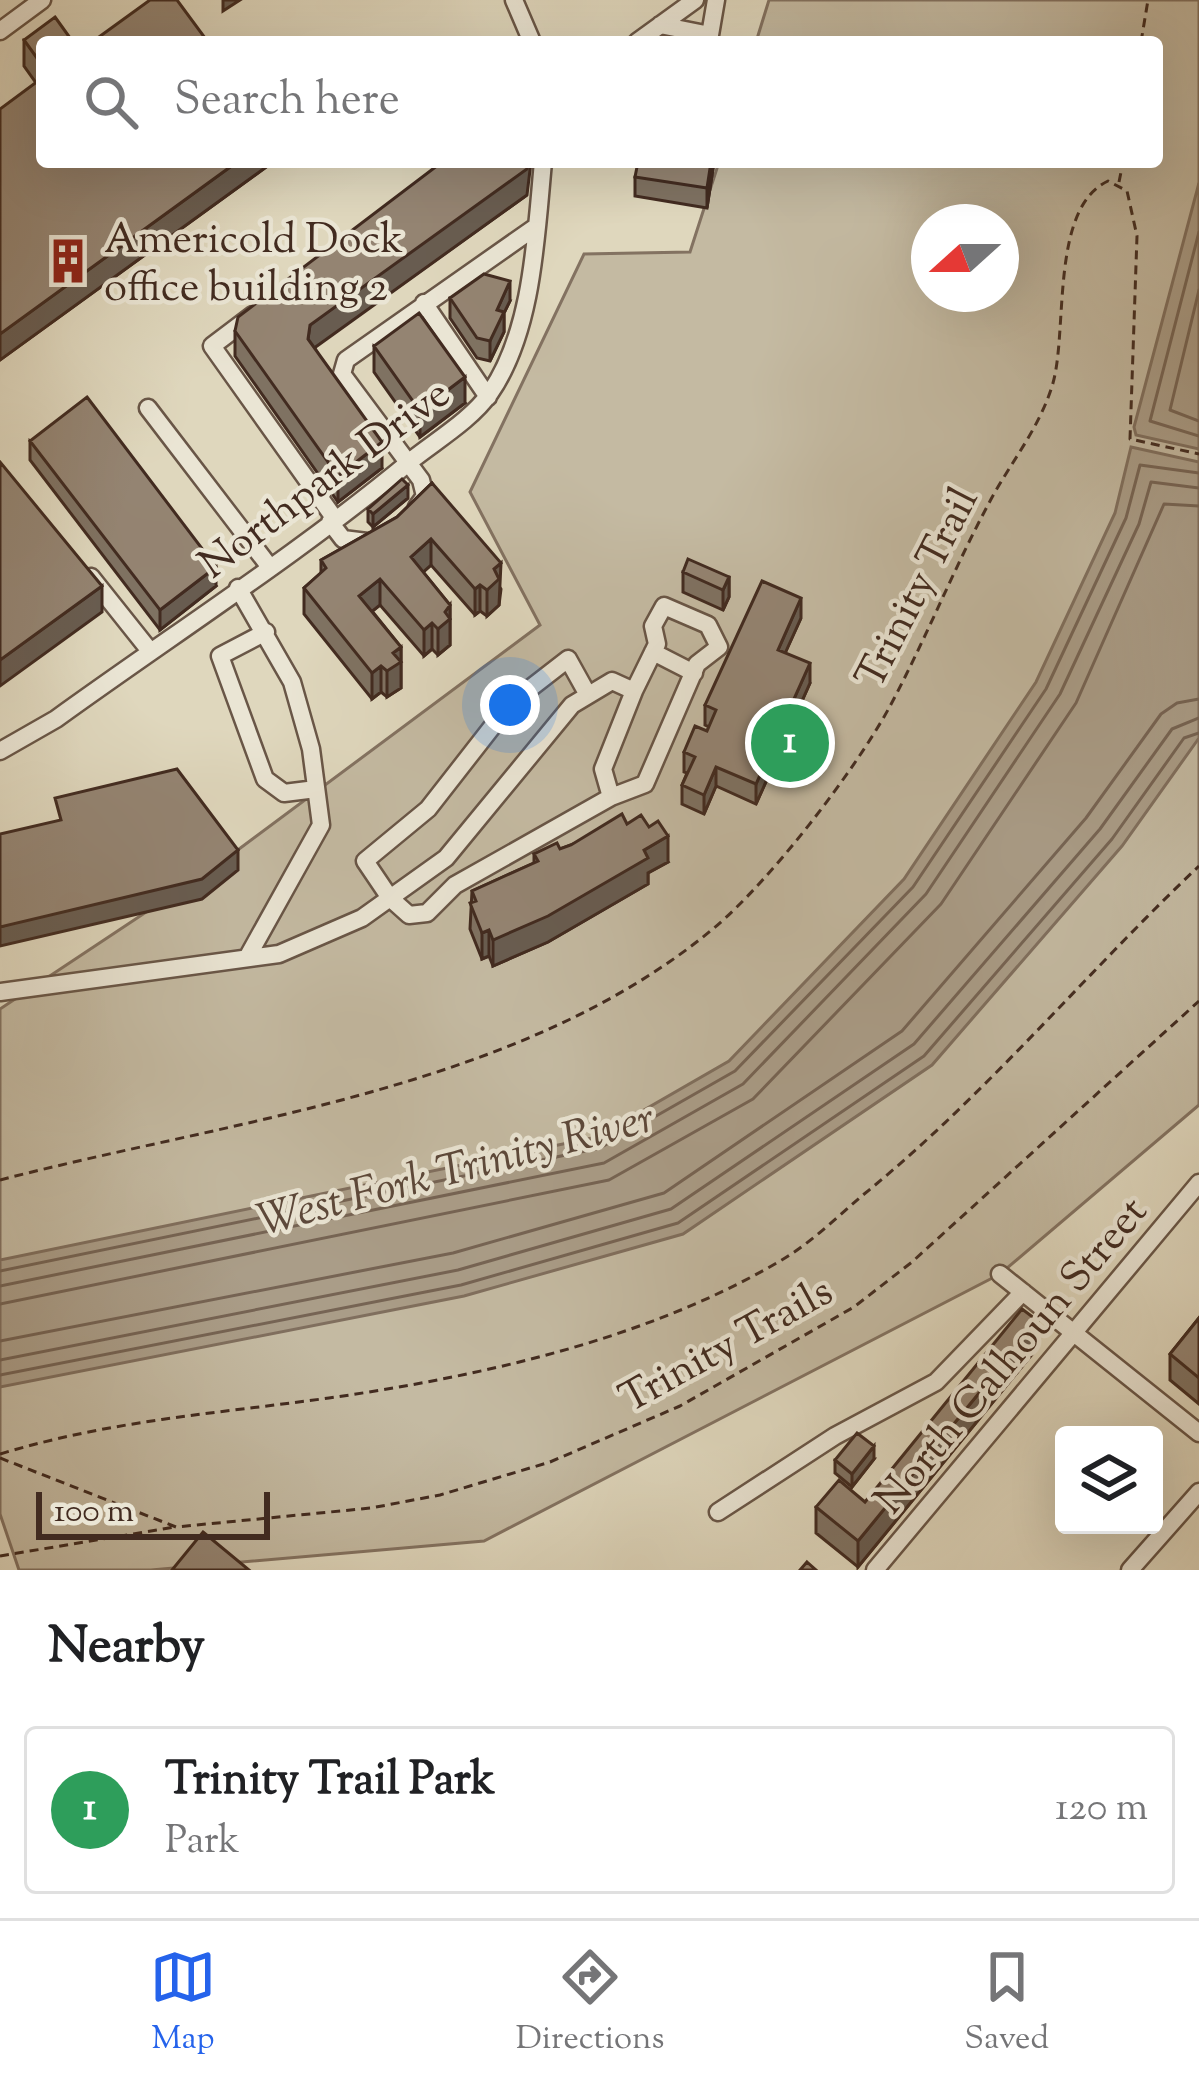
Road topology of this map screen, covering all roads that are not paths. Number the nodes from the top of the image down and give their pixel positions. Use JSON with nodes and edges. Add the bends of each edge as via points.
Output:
{"nodes":[{"id":1,"x":42,"y":0,"type":"edge"},
{"id":2,"x":514,"y":0,"type":"edge"},
{"id":3,"x":695,"y":0,"type":"edge"},
{"id":4,"x":716,"y":0,"type":"edge"},
{"id":5,"x":660,"y":25,"type":"junction"},
{"id":6,"x":0,"y":32,"type":"edge"},
{"id":7,"x":529,"y":36,"type":"edge"},
{"id":8,"x":645,"y":36,"type":"edge"},
{"id":9,"x":542,"y":168,"type":"edge"},
{"id":10,"x":537,"y":226,"type":"junction"},
{"id":11,"x":424,"y":303,"type":"junction"},
{"id":12,"x":268,"y":304,"type":"edge"},
{"id":13,"x":488,"y":397,"type":"junction"},
{"id":14,"x":148,"y":408,"type":"dead end"},
{"id":15,"x":408,"y":464,"type":"junction"},
{"id":16,"x":333,"y":520,"type":"junction"},
{"id":17,"x":82,"y":566,"type":"edge"},
{"id":18,"x":268,"y":566,"type":"junction"},
{"id":19,"x":238,"y":588,"type":"junction"},
{"id":20,"x":266,"y":632,"type":"junction"},
{"id":21,"x":150,"y":652,"type":"junction"},
{"id":22,"x":653,"y":652,"type":"junction"},
{"id":23,"x":694,"y":673,"type":"junction"},
{"id":24,"x":634,"y":692,"type":"junction"},
{"id":25,"x":588,"y":695,"type":"junction"},
{"id":26,"x":0,"y":751,"type":"edge"},
{"id":27,"x":316,"y":789,"type":"junction"},
{"id":28,"x":611,"y":797,"type":"junction"},
{"id":29,"x":390,"y":898,"type":"junction"},
{"id":30,"x":247,"y":958,"type":"junction"},
{"id":31,"x":0,"y":992,"type":"edge"},
{"id":32,"x":1199,"y":1184,"type":"edge"},
{"id":33,"x":1000,"y":1274,"type":"dead end"},
{"id":34,"x":1023,"y":1292,"type":"junction"},
{"id":35,"x":1075,"y":1332,"type":"junction"},
{"id":36,"x":1199,"y":1433,"type":"edge"},
{"id":37,"x":1199,"y":1492,"type":"edge"},
{"id":38,"x":718,"y":1512,"type":"dead end"},
{"id":39,"x":875,"y":1570,"type":"edge"},
{"id":40,"x":1130,"y":1570,"type":"edge"}],
"edges":[{"from":1,"to":6,"type":"street"},
{"from":2,"to":7,"type":"street"},
{"from":3,"to":5,"type":"street"},
{"from":4,"to":5,"type":"street","via":[[710,35]]},
{"from":5,"to":8,"type":"street"},
{"from":9,"to":10,"type":"street","name":"Northpark Drive"},
{"from":10,"to":11,"type":"street"},
{"from":10,"to":13,"type":"street","name":"Northpark Drive","via":[[518,324]]},
{"from":11,"to":13,"type":"street"},
{"from":11,"to":15,"type":"street","via":[[346,360],[342,374]]},
{"from":12,"to":16,"type":"street","via":[[212,346]]},
{"from":13,"to":15,"type":"street","name":"Northpark Drive"},
{"from":14,"to":18,"type":"street"},
{"from":15,"to":16,"type":"street","name":"Northpark Drive"},
{"from":15,"to":16,"type":"street","via":[[424,496],[396,527],[353,544]]},
{"from":16,"to":18,"type":"street","name":"Northpark Drive"},
{"from":17,"to":21,"type":"street"},
{"from":18,"to":19,"type":"street","name":"Northpark Drive"},
{"from":19,"to":20,"type":"street"},
{"from":19,"to":21,"type":"street","name":"Northpark Drive"},
{"from":20,"to":27,"type":"street","via":[[292,682]]},
{"from":20,"to":27,"type":"street","via":[[220,656],[272,788]]},
{"from":21,"to":26,"type":"street","name":"Northpark Drive"},
{"from":22,"to":23,"type":"street"},
{"from":22,"to":23,"type":"street","via":[[653,626],[664,606],[708,625],[719,646]]},
{"from":22,"to":24,"type":"street"},
{"from":23,"to":28,"type":"street","via":[[645,784]]},
{"from":24,"to":25,"type":"street","via":[[612,682]]},
{"from":24,"to":28,"type":"street","via":[[603,769]]},
{"from":25,"to":29,"type":"street","via":[[572,704],[446,858]]},
{"from":25,"to":29,"type":"street","via":[[568,659],[509,704],[428,809],[365,861]]},
{"from":27,"to":30,"type":"street","via":[[321,825]]},
{"from":28,"to":29,"type":"street","via":[[455,885],[427,913],[409,915]]},
{"from":29,"to":30,"type":"street","via":[[279,954]]},
{"from":30,"to":31,"type":"street"},
{"from":32,"to":35,"type":"street","name":"North Calhoun Street"},
{"from":33,"to":34,"type":"street"},
{"from":34,"to":35,"type":"street"},
{"from":34,"to":38,"type":"street","via":[[936,1382]]},
{"from":35,"to":36,"type":"street"},
{"from":35,"to":39,"type":"street","name":"North Calhoun Street"},
{"from":37,"to":40,"type":"street"}]}
